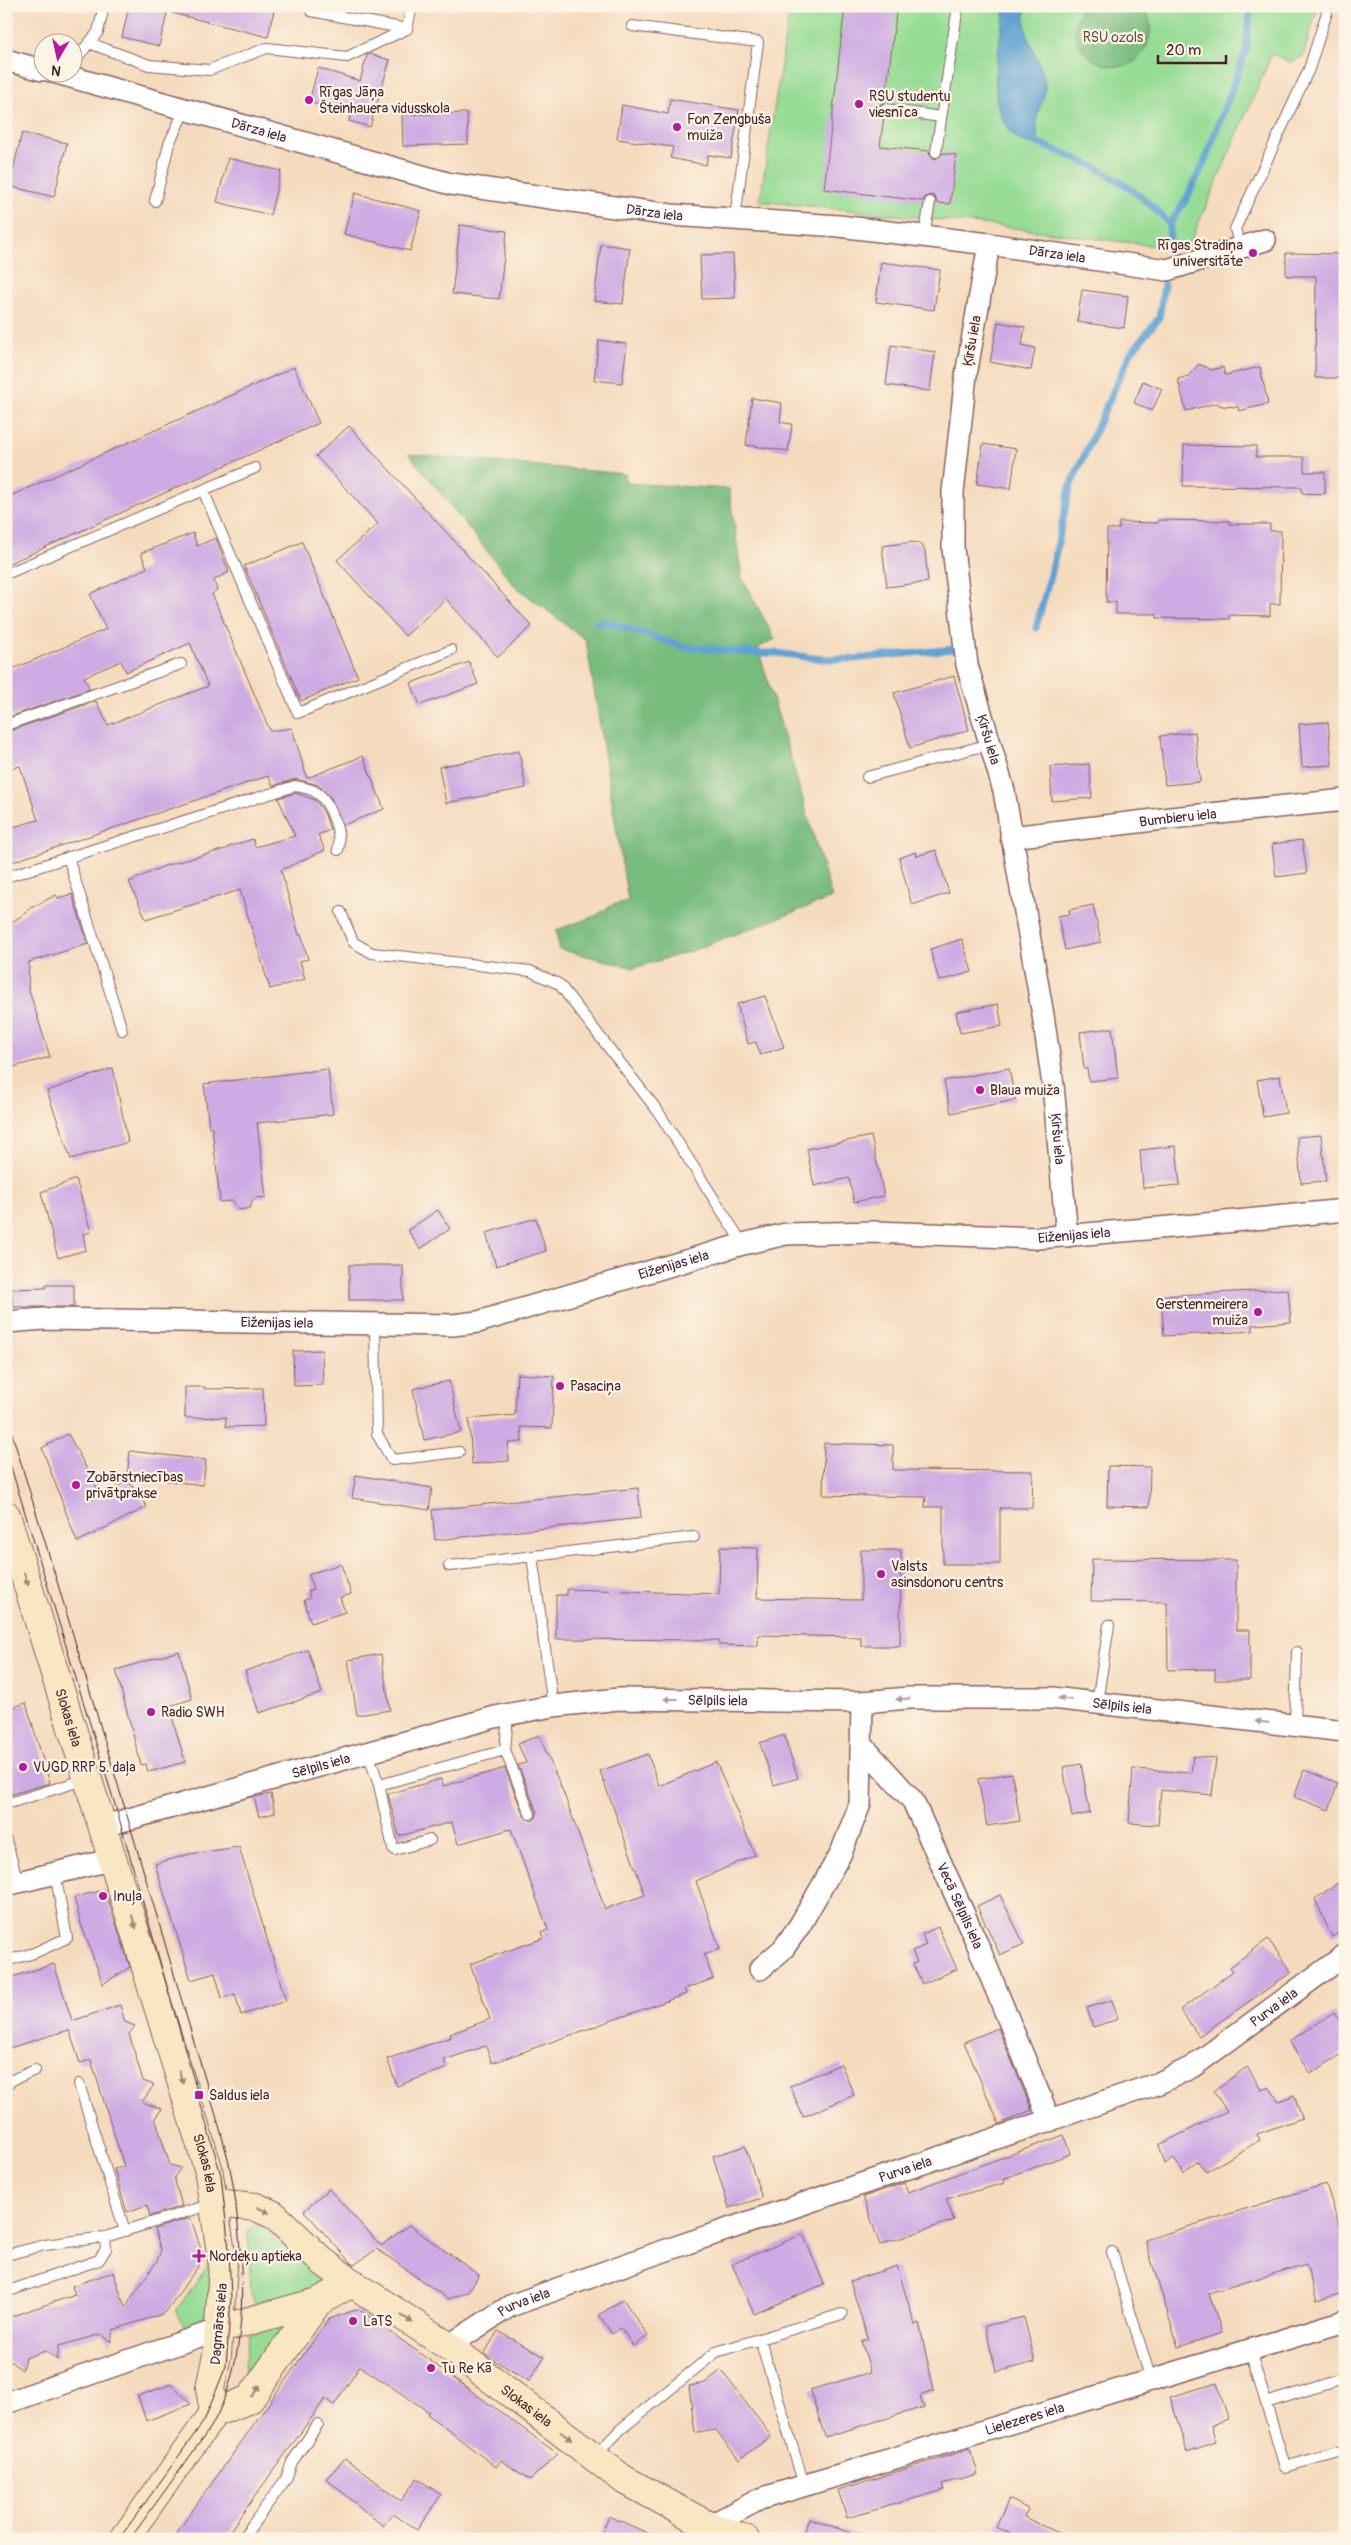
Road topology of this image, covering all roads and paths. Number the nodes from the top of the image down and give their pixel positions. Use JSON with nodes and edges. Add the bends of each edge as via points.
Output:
{"nodes":[{"id":1,"x":104,"y":6,"type":"edge"},
{"id":2,"x":412,"y":6,"type":"edge"},
{"id":3,"x":958,"y":6,"type":"edge"},
{"id":4,"x":1329,"y":6,"type":"edge"},
{"id":5,"x":311,"y":11,"type":"dead end"},
{"id":6,"x":632,"y":26,"type":"dead end"},
{"id":7,"x":408,"y":29,"type":"junction"},
{"id":8,"x":89,"y":43,"type":"junction"},
{"id":9,"x":82,"y":52,"type":"edge"},
{"id":10,"x":6,"y":60,"type":"edge"},
{"id":11,"x":32,"y":67,"type":"edge"},
{"id":12,"x":82,"y":80,"type":"edge"},
{"id":13,"x":185,"y":109,"type":"junction"},
{"id":14,"x":885,"y":109,"type":"dead end"},
{"id":15,"x":942,"y":117,"type":"junction"},
{"id":16,"x":936,"y":152,"type":"dead end"},
{"id":17,"x":155,"y":201,"type":"dead end"},
{"id":18,"x":930,"y":202,"type":"dead end"},
{"id":19,"x":735,"y":219,"type":"junction"},
{"id":20,"x":924,"y":236,"type":"junction"},
{"id":21,"x":1266,"y":240,"type":"dead end"},
{"id":22,"x":989,"y":244,"type":"junction"},
{"id":23,"x":1240,"y":247,"type":"junction"},
{"id":24,"x":255,"y":468,"type":"dead end"},
{"id":25,"x":203,"y":490,"type":"junction"},
{"id":26,"x":6,"y":574,"type":"edge"},
{"id":27,"x":451,"y":650,"type":"dead end"},
{"id":28,"x":181,"y":664,"type":"dead end"},
{"id":29,"x":6,"y":725,"type":"edge"},
{"id":30,"x":990,"y":744,"type":"junction"},
{"id":31,"x":867,"y":777,"type":"dead end"},
{"id":32,"x":1345,"y":800,"type":"edge"},
{"id":33,"x":1011,"y":837,"type":"junction"},
{"id":34,"x":338,"y":850,"type":"dead end"},
{"id":35,"x":68,"y":857,"type":"junction"},
{"id":36,"x":6,"y":877,"type":"edge"},
{"id":37,"x":341,"y":912,"type":"dead end"},
{"id":38,"x":122,"y":1030,"type":"dead end"},
{"id":39,"x":1345,"y":1210,"type":"edge"},
{"id":40,"x":1067,"y":1236,"type":"junction"},
{"id":41,"x":743,"y":1244,"type":"junction"},
{"id":42,"x":6,"y":1322,"type":"edge"},
{"id":43,"x":374,"y":1325,"type":"junction"},
{"id":44,"x":459,"y":1452,"type":"dead end"},
{"id":45,"x":6,"y":1515,"type":"edge"},
{"id":46,"x":694,"y":1537,"type":"dead end"},
{"id":47,"x":532,"y":1556,"type":"junction"},
{"id":48,"x":449,"y":1566,"type":"dead end"},
{"id":49,"x":1109,"y":1625,"type":"dead end"},
{"id":50,"x":1297,"y":1652,"type":"dead end"},
{"id":51,"x":862,"y":1702,"type":"junction"},
{"id":52,"x":1097,"y":1703,"type":"junction"},
{"id":53,"x":553,"y":1706,"type":"junction"},
{"id":54,"x":508,"y":1714,"type":"junction"},
{"id":55,"x":1295,"y":1726,"type":"junction"},
{"id":56,"x":1345,"y":1732,"type":"edge"},
{"id":57,"x":863,"y":1746,"type":"junction"},
{"id":58,"x":505,"y":1750,"type":"junction"},
{"id":59,"x":368,"y":1753,"type":"junction"},
{"id":60,"x":88,"y":1779,"type":"junction"},
{"id":61,"x":378,"y":1785,"type":"junction"},
{"id":62,"x":6,"y":1804,"type":"edge"},
{"id":63,"x":530,"y":1814,"type":"dead end"},
{"id":64,"x":104,"y":1826,"type":"junction"},
{"id":65,"x":6,"y":1840,"type":"edge"},
{"id":66,"x":430,"y":1840,"type":"dead end"},
{"id":67,"x":114,"y":1859,"type":"junction"},
{"id":68,"x":56,"y":1873,"type":"junction"},
{"id":69,"x":12,"y":1883,"type":"edge"},
{"id":70,"x":1345,"y":1955,"type":"edge"},
{"id":71,"x":6,"y":1961,"type":"edge"},
{"id":72,"x":760,"y":1969,"type":"dead end"},
{"id":73,"x":35,"y":2070,"type":"dead end"},
{"id":74,"x":79,"y":2084,"type":"dead end"},
{"id":75,"x":6,"y":2086,"type":"edge"},
{"id":76,"x":1050,"y":2121,"type":"junction"},
{"id":77,"x":215,"y":2203,"type":"junction"},
{"id":78,"x":125,"y":2231,"type":"junction"},
{"id":79,"x":105,"y":2237,"type":"junction"},
{"id":80,"x":1112,"y":2252,"type":"dead end"},
{"id":81,"x":6,"y":2255,"type":"edge"},
{"id":82,"x":352,"y":2283,"type":"junction"},
{"id":83,"x":6,"y":2292,"type":"edge"},
{"id":84,"x":318,"y":2302,"type":"junction"},
{"id":85,"x":842,"y":2314,"type":"dead end"},
{"id":86,"x":1345,"y":2321,"type":"edge"},
{"id":87,"x":220,"y":2329,"type":"junction"},
{"id":88,"x":760,"y":2339,"type":"junction"},
{"id":89,"x":448,"y":2346,"type":"junction"},
{"id":90,"x":1250,"y":2350,"type":"junction"},
{"id":91,"x":1345,"y":2378,"type":"edge"},
{"id":92,"x":1151,"y":2380,"type":"junction"},
{"id":93,"x":6,"y":2403,"type":"edge"},
{"id":94,"x":1266,"y":2403,"type":"junction"},
{"id":95,"x":214,"y":2413,"type":"junction"},
{"id":96,"x":318,"y":2424,"type":"dead end"},
{"id":97,"x":1345,"y":2450,"type":"edge"},
{"id":98,"x":594,"y":2457,"type":"junction"},
{"id":99,"x":804,"y":2485,"type":"junction"},
{"id":100,"x":705,"y":2532,"type":"edge"},
{"id":101,"x":124,"y":2539,"type":"edge"},
{"id":102,"x":242,"y":2539,"type":"edge"},
{"id":103,"x":745,"y":2539,"type":"edge"}],
"edges":[{"from":1,"to":8,"type":"lane","via":[[98,32]]},
{"from":2,"to":7,"type":"lane"},
{"from":3,"to":15,"type":"lane"},
{"from":4,"to":23,"type":"lane","via":[[1309,69],[1235,229]]},
{"from":5,"to":7,"type":"lane"},
{"from":6,"to":19,"type":"lane","via":[[758,42]]},
{"from":7,"to":8,"type":"lane","via":[[347,57],[267,48],[209,70],[149,65]]},
{"from":8,"to":9,"type":"lane"},
{"from":10,"to":11,"type":"street"},
{"from":12,"to":13,"type":"street","name":"Dārza iela"},
{"from":13,"to":17,"type":"lane","via":[[169,144]]},
{"from":13,"to":19,"type":"street","name":"Dārza iela","via":[[451,184],[671,215]]},
{"from":14,"to":15,"type":"lane"},
{"from":15,"to":16,"type":"lane"},
{"from":18,"to":20,"type":"lane"},
{"from":19,"to":20,"type":"street","name":"Dārza iela"},
{"from":20,"to":22,"type":"street","name":"Dārza iela"},
{"from":21,"to":23,"type":"street","name":"Dārza iela"},
{"from":22,"to":23,"type":"street","name":"Dārza iela","via":[[1167,270]]},
{"from":22,"to":30,"type":"street","name":"Ķiršu iela","via":[[966,375],[952,522],[963,642]]},
{"from":24,"to":25,"type":"lane"},
{"from":25,"to":26,"type":"lane"},
{"from":25,"to":27,"type":"lane","via":[[298,713]]},
{"from":28,"to":29,"type":"lane"},
{"from":30,"to":31,"type":"lane"},
{"from":30,"to":33,"type":"street","name":"Ķiršu iela","via":[[1004,791]]},
{"from":32,"to":33,"type":"street","name":"Bumbieru iela"},
{"from":33,"to":40,"type":"street","name":"Ķiršu iela","via":[[1050,1060]]},
{"from":34,"to":35,"type":"lane","via":[[340,841],[326,803],[315,791],[295,786]]},
{"from":35,"to":36,"type":"lane"},
{"from":35,"to":38,"type":"lane"},
{"from":37,"to":41,"type":"lane","via":[[353,942],[372,953],[530,971],[559,984],[657,1110]]},
{"from":39,"to":40,"type":"street","name":"Eiženijas iela"},
{"from":40,"to":41,"type":"street","name":"Eiženijas iela","via":[[1037,1238],[875,1232],[786,1234]]},
{"from":41,"to":43,"type":"street","name":"Eiženijas iela","via":[[467,1324]]},
{"from":42,"to":43,"type":"street","name":"Eiženijas iela","via":[[45,1319]]},
{"from":43,"to":44,"type":"lane","via":[[377,1434],[392,1460]]},
{"from":45,"to":60,"type":"street","name":"Slokas iela","one_way":true},
{"from":46,"to":47,"type":"lane"},
{"from":47,"to":48,"type":"lane"},
{"from":47,"to":53,"type":"lane"},
{"from":49,"to":52,"type":"lane"},
{"from":50,"to":55,"type":"lane"},
{"from":52,"to":51,"type":"street","name":"Sēlpils iela","one_way":true,"via":[[1052,1698],[909,1698]]},
{"from":51,"to":53,"type":"street","name":"Sēlpils iela","one_way":true,"via":[[619,1700]]},
{"from":51,"to":57,"type":"street"},
{"from":55,"to":52,"type":"street","name":"Sēlpils iela","one_way":true},
{"from":53,"to":54,"type":"street","name":"Sēlpils iela"},
{"from":54,"to":58,"type":"lane"},
{"from":54,"to":59,"type":"street","name":"Sēlpils iela"},
{"from":55,"to":56,"type":"street","name":"Sēlpils iela"},
{"from":57,"to":72,"type":"street","via":[[860,1804],[840,1853],[783,1949]]},
{"from":57,"to":76,"type":"street","name":"Vecā Sēlpils iela","via":[[913,1801],[977,1943]]},
{"from":58,"to":61,"type":"lane"},
{"from":58,"to":63,"type":"lane"},
{"from":59,"to":61,"type":"lane"},
{"from":59,"to":64,"type":"street","name":"Sēlpils iela"},
{"from":60,"to":62,"type":"lane"},
{"from":60,"to":64,"type":"street","name":"Slokas iela"},
{"from":61,"to":66,"type":"lane","via":[[393,1848]]},
{"from":64,"to":67,"type":"street","name":"Slokas iela"},
{"from":65,"to":69,"type":"lane"},
{"from":67,"to":68,"type":"street"},
{"from":67,"to":77,"type":"street","name":"Slokas iela","one_way":true,"via":[[200,2140]]},
{"from":68,"to":69,"type":"street"},
{"from":68,"to":71,"type":"lane","via":[[67,1938]]},
{"from":70,"to":76,"type":"street","name":"Purva iela","via":[[1192,2067],[1159,2083]]},
{"from":73,"to":75,"type":"lane"},
{"from":74,"to":78,"type":"lane"},
{"from":76,"to":89,"type":"street","name":"Purva iela","via":[[510,2306]]},
{"from":77,"to":78,"type":"lane"},
{"from":77,"to":82,"type":"street","name":"Slokas iela","one_way":true,"via":[[256,2206],[274,2215],[322,2261]]},
{"from":77,"to":87,"type":"street","name":"Dagmāras iela","via":[[223,2266]]},
{"from":78,"to":79,"type":"lane"},
{"from":79,"to":81,"type":"lane","via":[[45,2245]]},
{"from":79,"to":83,"type":"lane","via":[[106,2249],[99,2260]]},
{"from":80,"to":92,"type":"lane"},
{"from":82,"to":84,"type":"street"},
{"from":82,"to":89,"type":"street","name":"Slokas iela","one_way":true},
{"from":84,"to":87,"type":"street"},
{"from":95,"to":84,"type":"street","one_way":true,"via":[[250,2399]]},
{"from":85,"to":88,"type":"lane"},
{"from":86,"to":90,"type":"street","name":"Lielezeres iela"},
{"from":87,"to":93,"type":"street"},
{"from":87,"to":95,"type":"street","name":"Dagmāras iela","via":[[210,2388]]},
{"from":88,"to":98,"type":"lane","via":[[716,2352],[621,2429]]},
{"from":88,"to":99,"type":"lane"},
{"from":89,"to":98,"type":"street","name":"Slokas iela","one_way":true},
{"from":90,"to":92,"type":"street","name":"Lielezeres iela"},
{"from":90,"to":94,"type":"lane"},
{"from":91,"to":94,"type":"lane"},
{"from":92,"to":99,"type":"street","name":"Lielezeres iela"},
{"from":94,"to":97,"type":"lane","via":[[1285,2467]]},
{"from":95,"to":101,"type":"street"},
{"from":96,"to":102,"type":"lane","via":[[292,2462],[286,2480]]},
{"from":98,"to":100,"type":"street","name":"Slokas iela"},
{"from":99,"to":100,"type":"street","name":"Lielezeres iela","via":[[760,2499]]},
{"from":100,"to":103,"type":"street","name":"Slokas iela"}]}
